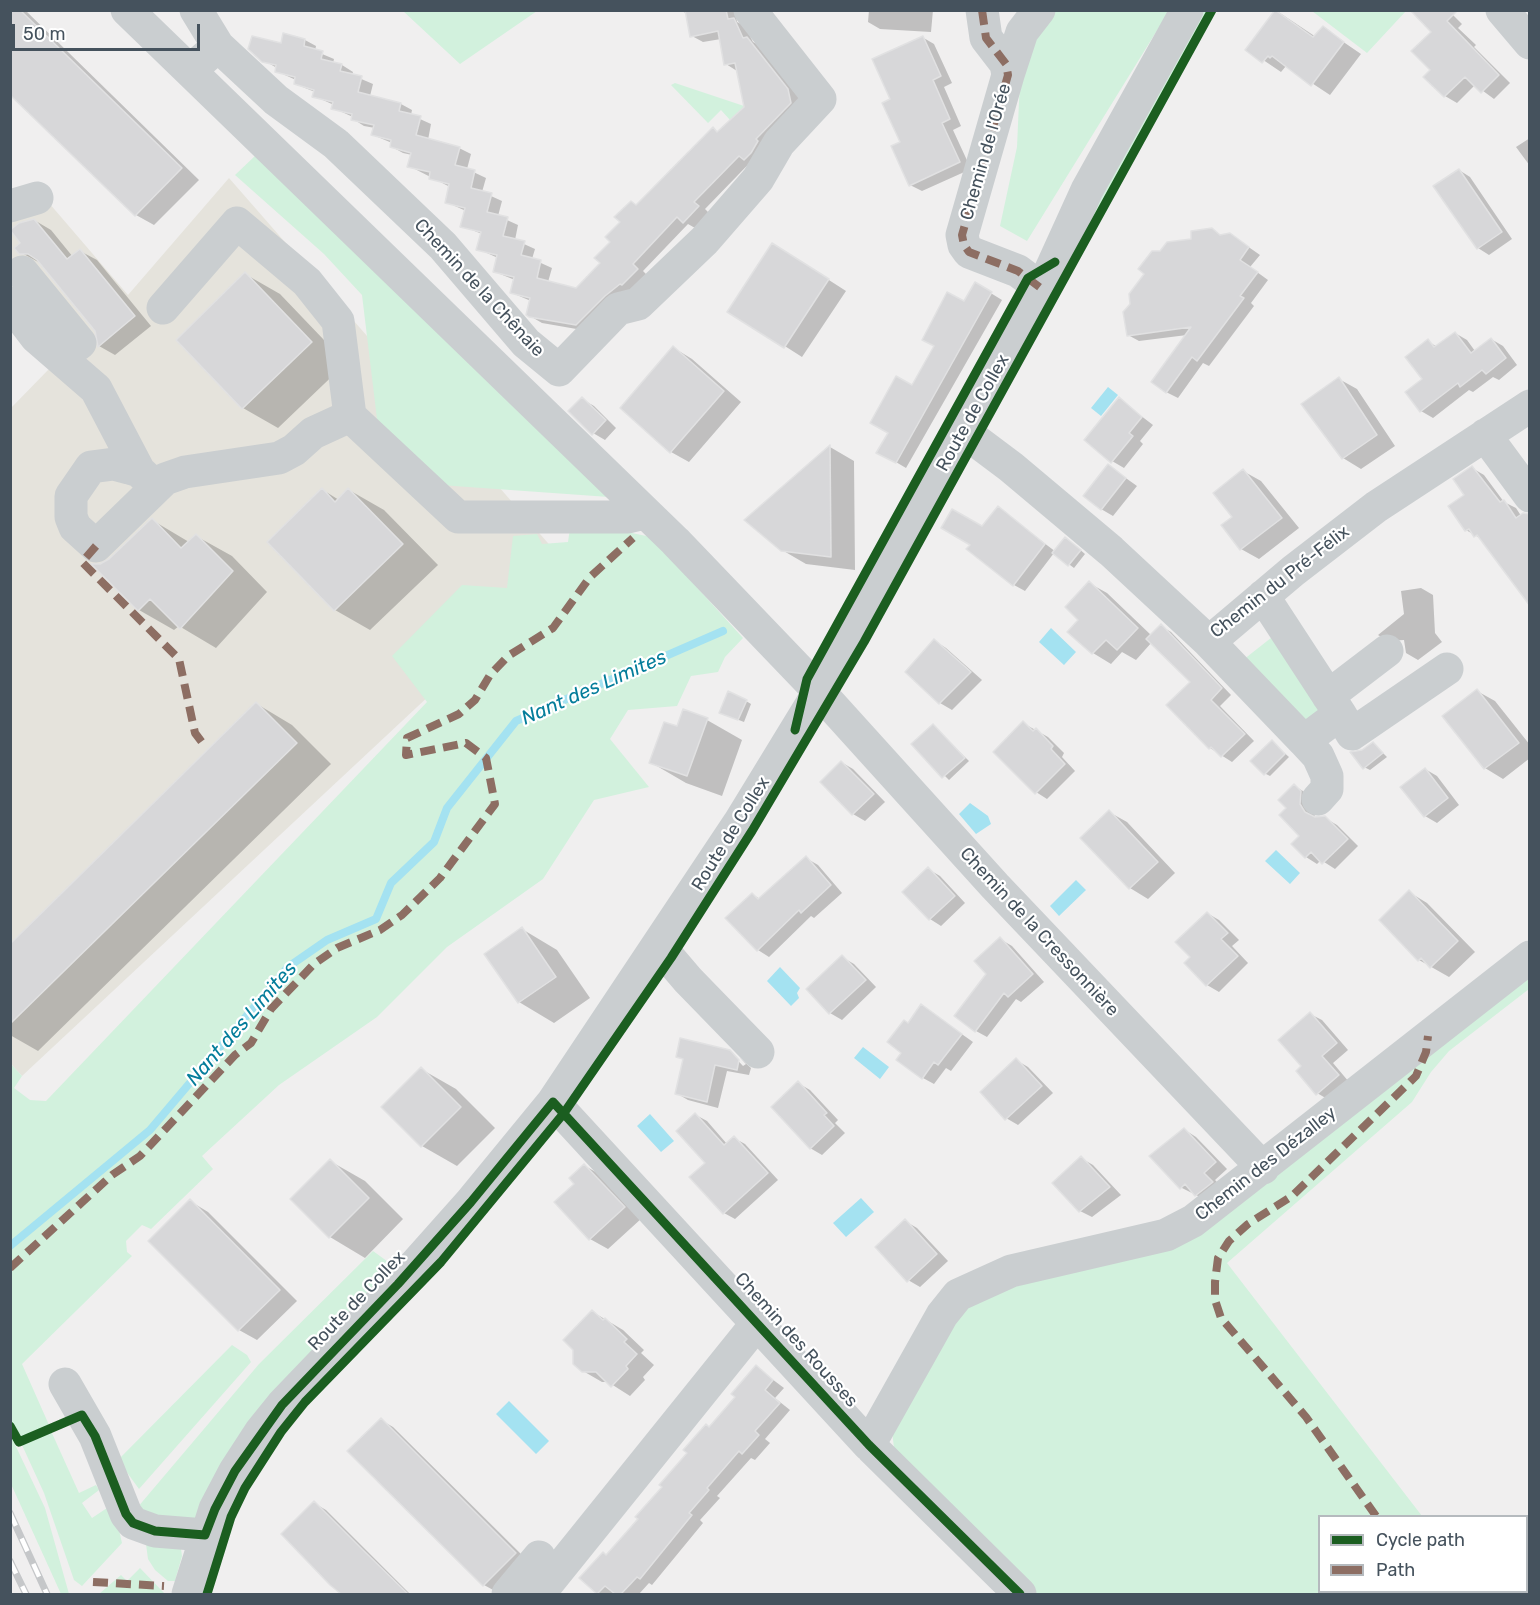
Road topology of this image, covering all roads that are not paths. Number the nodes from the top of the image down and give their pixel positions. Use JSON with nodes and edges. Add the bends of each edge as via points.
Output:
{"nodes":[{"id":1,"x":127,"y":10,"type":"edge"},
{"id":2,"x":196,"y":10,"type":"edge"},
{"id":3,"x":750,"y":10,"type":"edge"},
{"id":4,"x":982,"y":10,"type":"edge"},
{"id":5,"x":1039,"y":10,"type":"edge"},
{"id":6,"x":1187,"y":10,"type":"edge"},
{"id":7,"x":1502,"y":10,"type":"edge"},
{"id":8,"x":1530,"y":43,"type":"edge"},
{"id":9,"x":218,"y":46,"type":"junction"},
{"id":10,"x":190,"y":70,"type":"junction"},
{"id":11,"x":1008,"y":75,"type":"junction"},
{"id":12,"x":22,"y":273,"type":"dead end"},
{"id":13,"x":1042,"y":289,"type":"junction"},
{"id":14,"x":10,"y":303,"type":"edge"},
{"id":15,"x":163,"y":308,"type":"dead end"},
{"id":16,"x":526,"y":343,"type":"junction"},
{"id":17,"x":61,"y":357,"type":"junction"},
{"id":18,"x":501,"y":372,"type":"junction"},
{"id":19,"x":1530,"y":406,"type":"edge"},
{"id":20,"x":350,"y":416,"type":"junction"},
{"id":21,"x":114,"y":424,"type":"junction"},
{"id":22,"x":963,"y":431,"type":"junction"},
{"id":23,"x":1485,"y":435,"type":"junction"},
{"id":24,"x":91,"y":467,"type":"junction"},
{"id":25,"x":147,"y":479,"type":"junction"},
{"id":26,"x":1530,"y":496,"type":"edge"},
{"id":27,"x":645,"y":513,"type":"junction"},
{"id":28,"x":1263,"y":596,"type":"junction"},
{"id":29,"x":1209,"y":642,"type":"junction"},
{"id":30,"x":1388,"y":651,"type":"dead end"},
{"id":31,"x":1448,"y":669,"type":"dead end"},
{"id":32,"x":819,"y":692,"type":"junction"},
{"id":33,"x":1334,"y":705,"type":"junction"},
{"id":34,"x":1304,"y":741,"type":"junction"},
{"id":35,"x":1318,"y":800,"type":"dead end"},
{"id":36,"x":659,"y":946,"type":"junction"},
{"id":37,"x":1530,"y":957,"type":"edge"},
{"id":38,"x":758,"y":1052,"type":"dead end"},
{"id":39,"x":553,"y":1102,"type":"junction"},
{"id":40,"x":1263,"y":1168,"type":"junction"},
{"id":41,"x":758,"y":1322,"type":"junction"},
{"id":42,"x":65,"y":1384,"type":"dead end"},
{"id":43,"x":869,"y":1444,"type":"junction"},
{"id":44,"x":205,"y":1535,"type":"junction"},
{"id":45,"x":538,"y":1557,"type":"dead end"},
{"id":46,"x":188,"y":1594,"type":"edge"},
{"id":47,"x":508,"y":1594,"type":"edge"},
{"id":48,"x":539,"y":1594,"type":"edge"},
{"id":49,"x":1020,"y":1594,"type":"edge"}],
"edges":[{"from":1,"to":10,"type":"street"},
{"from":2,"to":9,"type":"street","name":"Chemin de la Chênaie"},
{"from":3,"to":16,"type":"street","name":"Chemin de la Chênaie","via":[[820,99],[779,142],[758,179],[705,240],[638,304],[618,309],[560,369]]},
{"from":4,"to":11,"type":"street","name":"Chemin de l'Orée","via":[[986,38],[1006,64]]},
{"from":5,"to":11,"type":"street","via":[[1022,32]]},
{"from":6,"to":13,"type":"street","name":"Route de Collex","via":[[1087,190]]},
{"from":7,"to":8,"type":"street"},
{"from":9,"to":10,"type":"street"},
{"from":9,"to":16,"type":"street","name":"Chemin de la Chênaie","via":[[276,100],[336,144],[443,246]]},
{"from":10,"to":18,"type":"street"},
{"from":11,"to":13,"type":"street","name":"Chemin de l'Orée","via":[[962,235],[969,252],[1018,271]]},
{"from":12,"to":17,"type":"street","via":[[80,343]]},
{"from":13,"to":22,"type":"street","name":"Route de Collex"},
{"from":14,"to":17,"type":"street","via":[[24,324]]},
{"from":15,"to":20,"type":"street","via":[[237,223],[307,282],[338,321]]},
{"from":16,"to":18,"type":"street"},
{"from":17,"to":21,"type":"street","via":[[96,389]]},
{"from":18,"to":27,"type":"street"},
{"from":19,"to":23,"type":"street","name":"Chemin du Pré-Félix"},
{"from":20,"to":25,"type":"street","via":[[313,432],[279,458]]},
{"from":20,"to":27,"type":"street","via":[[458,517],[628,517]]},
{"from":21,"to":24,"type":"street"},
{"from":21,"to":25,"type":"street"},
{"from":22,"to":29,"type":"street","name":"Chemin du Pré-Félix","via":[[1111,551]]},
{"from":22,"to":32,"type":"street","name":"Route de Collex"},
{"from":23,"to":26,"type":"street"},
{"from":23,"to":28,"type":"street","name":"Chemin du Pré-Félix","via":[[1376,507]]},
{"from":24,"to":25,"type":"street","via":[[114,464]]},
{"from":24,"to":25,"type":"street","via":[[71,496],[69,511],[75,527],[96,546]]},
{"from":27,"to":32,"type":"street"},
{"from":28,"to":29,"type":"street","name":"Chemin du Pré-Félix"},
{"from":28,"to":33,"type":"street"},
{"from":29,"to":34,"type":"street"},
{"from":30,"to":33,"type":"street"},
{"from":31,"to":33,"type":"street","via":[[1352,734]]},
{"from":32,"to":36,"type":"street","name":"Route de Collex"},
{"from":32,"to":40,"type":"street","name":"Chemin de la Cressonnière","via":[[1003,895]]},
{"from":33,"to":34,"type":"street"},
{"from":34,"to":35,"type":"street","via":[[1318,756],[1327,776],[1327,789]]},
{"from":36,"to":38,"type":"street"},
{"from":36,"to":39,"type":"street","name":"Route de Collex"},
{"from":37,"to":40,"type":"street","name":"Chemin des Dézalley"},
{"from":39,"to":41,"type":"street","name":"Chemin des Rousses"},
{"from":39,"to":44,"type":"street","name":"Route de Collex","via":[[464,1210],[282,1405],[235,1471]]},
{"from":40,"to":43,"type":"street","name":"Chemin des Dézalley","via":[[1213,1208],[1166,1235],[1011,1271],[965,1290],[942,1315]]},
{"from":41,"to":43,"type":"street","name":"Chemin des Rousses"},
{"from":41,"to":48,"type":"street","name":"Chemin des Rousses"},
{"from":42,"to":44,"type":"street","via":[[94,1436],[133,1523],[155,1532]]},
{"from":43,"to":49,"type":"street","name":"Chemin des Rousses"},
{"from":44,"to":46,"type":"street","name":"Route de Collex"},
{"from":45,"to":47,"type":"street"}]}
